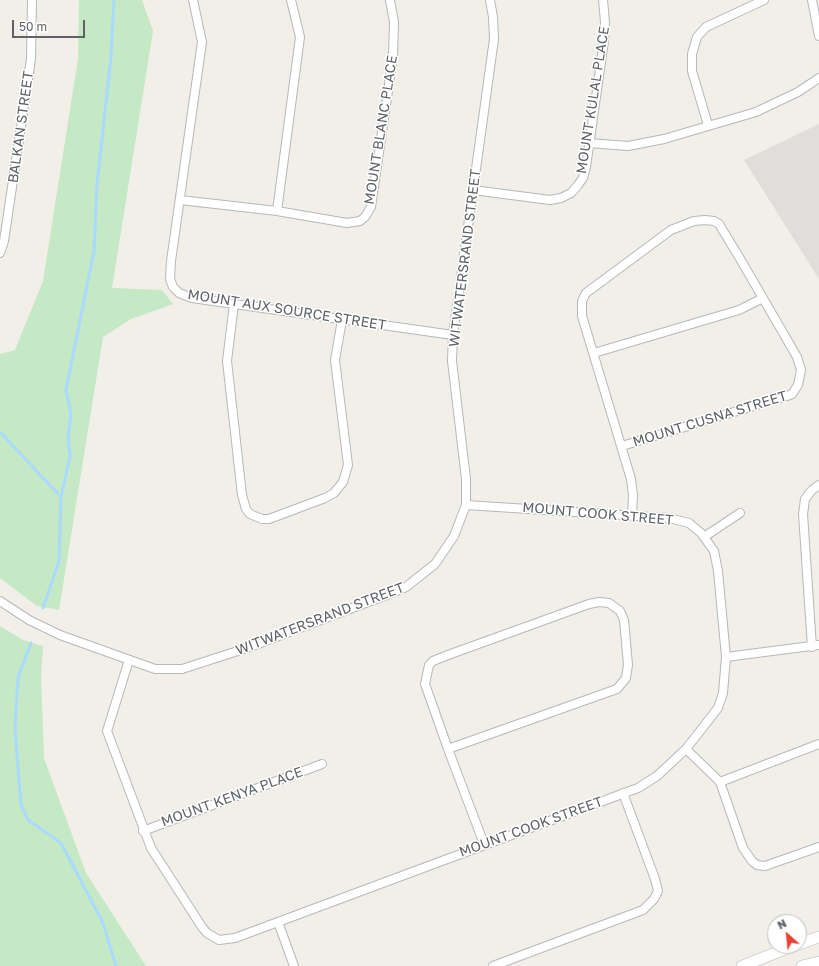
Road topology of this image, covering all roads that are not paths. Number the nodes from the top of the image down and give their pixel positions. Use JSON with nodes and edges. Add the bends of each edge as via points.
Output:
{"nodes":[{"id":1,"x":32,"y":0,"type":"edge"},
{"id":2,"x":193,"y":0,"type":"edge"},
{"id":3,"x":292,"y":0,"type":"edge"},
{"id":4,"x":390,"y":0,"type":"edge"},
{"id":5,"x":490,"y":0,"type":"edge"},
{"id":6,"x":603,"y":0,"type":"edge"},
{"id":7,"x":764,"y":0,"type":"edge"},
{"id":8,"x":812,"y":0,"type":"edge"},
{"id":9,"x":819,"y":36,"type":"edge"},
{"id":10,"x":819,"y":78,"type":"edge"},
{"id":11,"x":708,"y":125,"type":"junction"},
{"id":12,"x":589,"y":143,"type":"junction"},
{"id":13,"x":473,"y":190,"type":"junction"},
{"id":14,"x":180,"y":200,"type":"junction"},
{"id":15,"x":277,"y":211,"type":"junction"},
{"id":16,"x":0,"y":253,"type":"edge"},
{"id":17,"x":763,"y":298,"type":"junction"},
{"id":18,"x":234,"y":304,"type":"junction"},
{"id":19,"x":342,"y":320,"type":"junction"},
{"id":20,"x":453,"y":335,"type":"junction"},
{"id":21,"x":594,"y":353,"type":"junction"},
{"id":22,"x":622,"y":446,"type":"junction"},
{"id":23,"x":819,"y":485,"type":"edge"},
{"id":24,"x":466,"y":505,"type":"junction"},
{"id":25,"x":740,"y":512,"type":"dead end"},
{"id":26,"x":632,"y":515,"type":"junction"},
{"id":27,"x":704,"y":537,"type":"junction"},
{"id":28,"x":0,"y":601,"type":"edge"},
{"id":29,"x":816,"y":646,"type":"edge"},
{"id":30,"x":726,"y":657,"type":"junction"},
{"id":31,"x":129,"y":660,"type":"junction"},
{"id":32,"x":819,"y":744,"type":"edge"},
{"id":33,"x":448,"y":749,"type":"junction"},
{"id":34,"x":686,"y":749,"type":"junction"},
{"id":35,"x":322,"y":764,"type":"dead end"},
{"id":36,"x":720,"y":782,"type":"junction"},
{"id":37,"x":623,"y":794,"type":"junction"},
{"id":38,"x":143,"y":831,"type":"junction"},
{"id":39,"x":484,"y":844,"type":"junction"},
{"id":40,"x":819,"y":847,"type":"edge"},
{"id":41,"x":278,"y":922,"type":"junction"},
{"id":42,"x":819,"y":936,"type":"edge"},
{"id":43,"x":807,"y":941,"type":"edge"},
{"id":44,"x":773,"y":954,"type":"edge"},
{"id":45,"x":817,"y":963,"type":"edge"},
{"id":46,"x":294,"y":966,"type":"edge"},
{"id":47,"x":492,"y":966,"type":"edge"},
{"id":48,"x":742,"y":966,"type":"edge"},
{"id":49,"x":802,"y":966,"type":"edge"}],
"edges":[{"from":1,"to":16,"type":"street","name":"BALKAN STREET","via":[[31,59],[4,241]]},
{"from":2,"to":14,"type":"street","name":"MOUNT AUX SOURCE STREET","via":[[202,42]]},
{"from":3,"to":15,"type":"street","via":[[300,37]]},
{"from":4,"to":15,"type":"street","name":"MOUNT BLANC PLACE","via":[[394,22],[393,57],[372,207],[360,221],[347,223]]},
{"from":5,"to":13,"type":"street","name":"WITWATERSRAND STREET","via":[[494,39]]},
{"from":6,"to":12,"type":"street","name":"MOUNT KULAL PLACE","via":[[604,41]]},
{"from":7,"to":11,"type":"street","via":[[706,27],[697,37],[692,54],[692,71]]},
{"from":8,"to":9,"type":"street"},
{"from":10,"to":11,"type":"street","via":[[798,92],[756,112]]},
{"from":11,"to":12,"type":"street","via":[[639,145]]},
{"from":12,"to":13,"type":"street","name":"MOUNT KULAL PLACE","via":[[583,178],[571,193],[561,198],[550,200]]},
{"from":13,"to":20,"type":"street","name":"WITWATERSRAND STREET"},
{"from":14,"to":15,"type":"street","name":"MOUNT BLANC PLACE"},
{"from":14,"to":18,"type":"street","name":"MOUNT AUX SOURCE STREET","via":[[171,261],[171,283],[179,293],[192,298]]},
{"from":17,"to":21,"type":"street","via":[[739,310]]},
{"from":17,"to":21,"type":"street","name":"MOUNT CUSNA STREET","via":[[719,224],[706,220],[694,221],[670,230],[586,293],[581,310]]},
{"from":17,"to":22,"type":"street","name":"MOUNT CUSNA STREET","via":[[800,364],[801,378],[792,394]]},
{"from":18,"to":19,"type":"street","name":"MOUNT AUX SOURCE STREET"},
{"from":18,"to":19,"type":"street","via":[[227,362],[242,495],[250,514],[262,520],[325,498],[339,488],[345,478],[348,459],[335,360]]},
{"from":19,"to":20,"type":"street","name":"MOUNT AUX SOURCE STREET"},
{"from":20,"to":24,"type":"street","name":"WITWATERSRAND STREET","via":[[452,361],[466,479]]},
{"from":21,"to":22,"type":"street","name":"MOUNT CUSNA STREET"},
{"from":22,"to":26,"type":"street","name":"MOUNT CUSNA STREET","via":[[632,479]]},
{"from":23,"to":29,"type":"street","via":[[805,499],[803,514]]},
{"from":24,"to":26,"type":"street","name":"MOUNT COOK STREET"},
{"from":24,"to":31,"type":"street","name":"WITWATERSRAND STREET","via":[[445,552],[435,564],[406,587],[247,648],[182,669],[155,669]]},
{"from":25,"to":27,"type":"street"},
{"from":26,"to":27,"type":"street","name":"MOUNT COOK STREET","via":[[669,518],[689,523]]},
{"from":27,"to":30,"type":"street","name":"MOUNT COOK STREET","via":[[714,551],[718,572]]},
{"from":28,"to":31,"type":"street","name":"WITWATERSRAND STREET","via":[[28,620],[60,635]]},
{"from":29,"to":30,"type":"street"},
{"from":30,"to":34,"type":"street","name":"MOUNT COOK STREET","via":[[723,693],[718,708]]},
{"from":31,"to":38,"type":"street","name":"MOUNT COOK STREET","via":[[107,730]]},
{"from":32,"to":36,"type":"street"},
{"from":33,"to":33,"type":"street","via":[[425,684],[427,669],[433,661],[598,602],[612,604],[620,611],[624,620],[628,665],[626,678],[617,689]]},
{"from":33,"to":39,"type":"street"},
{"from":34,"to":36,"type":"street"},
{"from":34,"to":37,"type":"street","name":"MOUNT COOK STREET","via":[[657,776]]},
{"from":35,"to":38,"type":"street","name":"MOUNT KENYA PLACE"},
{"from":36,"to":40,"type":"street","via":[[743,848],[757,865],[765,866]]},
{"from":37,"to":39,"type":"street","name":"MOUNT COOK STREET"},
{"from":37,"to":47,"type":"street","via":[[655,879],[658,891],[654,899],[643,910]]},
{"from":38,"to":41,"type":"street","name":"MOUNT COOK STREET","via":[[202,928],[213,938],[235,938]]},
{"from":39,"to":41,"type":"street","name":"MOUNT COOK STREET"},
{"from":41,"to":46,"type":"street"},
{"from":42,"to":43,"type":"main road"},
{"from":44,"to":48,"type":"main road"},
{"from":45,"to":49,"type":"main road"}]}
